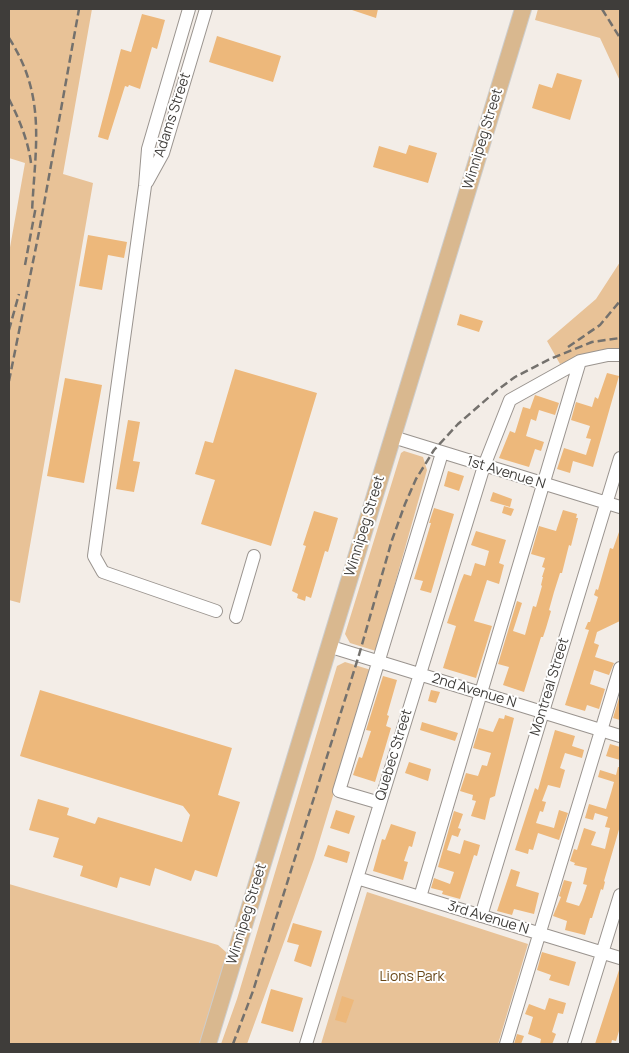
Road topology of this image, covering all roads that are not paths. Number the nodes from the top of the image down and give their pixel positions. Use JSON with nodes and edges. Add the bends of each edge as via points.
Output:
{"nodes":[{"id":1,"x":190,"y":9,"type":"edge"},
{"id":2,"x":206,"y":9,"type":"edge"},
{"id":3,"x":523,"y":9,"type":"edge"},
{"id":4,"x":145,"y":186,"type":"junction"},
{"id":5,"x":620,"y":355,"type":"edge"},
{"id":6,"x":580,"y":361,"type":"junction"},
{"id":7,"x":393,"y":437,"type":"junction"},
{"id":8,"x":442,"y":453,"type":"junction"},
{"id":9,"x":620,"y":458,"type":"edge"},
{"id":10,"x":484,"y":466,"type":"junction"},
{"id":11,"x":544,"y":484,"type":"junction"},
{"id":12,"x":606,"y":503,"type":"junction"},
{"id":13,"x":620,"y":507,"type":"edge"},
{"id":14,"x":254,"y":556,"type":"dead end"},
{"id":15,"x":216,"y":611,"type":"dead end"},
{"id":16,"x":236,"y":617,"type":"dead end"},
{"id":17,"x":328,"y":646,"type":"junction"},
{"id":18,"x":379,"y":661,"type":"junction"},
{"id":19,"x":620,"y":668,"type":"edge"},
{"id":20,"x":419,"y":674,"type":"junction"},
{"id":21,"x":480,"y":692,"type":"junction"},
{"id":22,"x":543,"y":712,"type":"junction"},
{"id":23,"x":602,"y":730,"type":"junction"},
{"id":24,"x":620,"y":736,"type":"edge"},
{"id":25,"x":380,"y":803,"type":"junction"},
{"id":26,"x":357,"y":878,"type":"junction"},
{"id":27,"x":620,"y":895,"type":"edge"},
{"id":28,"x":420,"y":897,"type":"junction"},
{"id":29,"x":481,"y":916,"type":"junction"},
{"id":30,"x":540,"y":934,"type":"junction"},
{"id":31,"x":602,"y":953,"type":"junction"},
{"id":32,"x":620,"y":958,"type":"edge"},
{"id":33,"x":208,"y":1044,"type":"edge"},
{"id":34,"x":306,"y":1044,"type":"edge"},
{"id":35,"x":506,"y":1044,"type":"edge"},
{"id":36,"x":574,"y":1044,"type":"edge"}],
"edges":[{"from":1,"to":4,"type":"street","name":"Adams Street","via":[[148,149]]},
{"from":2,"to":4,"type":"street","name":"Adams Street","via":[[163,152]]},
{"from":3,"to":7,"type":"main road","name":"Winnipeg Street"},
{"from":4,"to":15,"type":"street","via":[[94,556],[103,572]]},
{"from":5,"to":6,"type":"street","name":"Quebec Street"},
{"from":6,"to":10,"type":"street","name":"Quebec Street","via":[[510,400]]},
{"from":6,"to":11,"type":"street"},
{"from":7,"to":8,"type":"street","name":"1st Avenue N"},
{"from":7,"to":17,"type":"main road","name":"Winnipeg Street"},
{"from":8,"to":10,"type":"street","name":"1st Avenue N"},
{"from":8,"to":18,"type":"street"},
{"from":9,"to":12,"type":"street","name":"Montreal Street"},
{"from":10,"to":11,"type":"street","name":"1st Avenue N"},
{"from":10,"to":20,"type":"street","name":"Quebec Street"},
{"from":11,"to":12,"type":"street","name":"1st Avenue N"},
{"from":11,"to":21,"type":"street"},
{"from":12,"to":13,"type":"street","name":"1st Avenue N"},
{"from":12,"to":22,"type":"street","name":"Montreal Street"},
{"from":14,"to":16,"type":"street"},
{"from":17,"to":18,"type":"street","name":"2nd Avenue N"},
{"from":17,"to":33,"type":"main road","name":"Winnipeg Street"},
{"from":18,"to":20,"type":"street","name":"2nd Avenue N"},
{"from":18,"to":25,"type":"street","via":[[339,791]]},
{"from":19,"to":23,"type":"street"},
{"from":20,"to":21,"type":"street","name":"2nd Avenue N"},
{"from":20,"to":25,"type":"street","name":"Quebec Street"},
{"from":21,"to":22,"type":"street","name":"2nd Avenue N"},
{"from":21,"to":28,"type":"street"},
{"from":22,"to":23,"type":"street","name":"2nd Avenue N"},
{"from":22,"to":29,"type":"street","name":"Montreal Street"},
{"from":23,"to":24,"type":"street","name":"2nd Avenue N"},
{"from":23,"to":30,"type":"street"},
{"from":25,"to":26,"type":"street","name":"Quebec Street"},
{"from":26,"to":28,"type":"street","name":"3rd Avenue N"},
{"from":26,"to":34,"type":"street","name":"Quebec Street"},
{"from":27,"to":31,"type":"street"},
{"from":28,"to":29,"type":"street","name":"3rd Avenue N"},
{"from":29,"to":30,"type":"street","name":"3rd Avenue N"},
{"from":30,"to":31,"type":"street","name":"3rd Avenue N"},
{"from":30,"to":35,"type":"street"},
{"from":31,"to":32,"type":"street","name":"3rd Avenue N"},
{"from":31,"to":36,"type":"street"}]}
